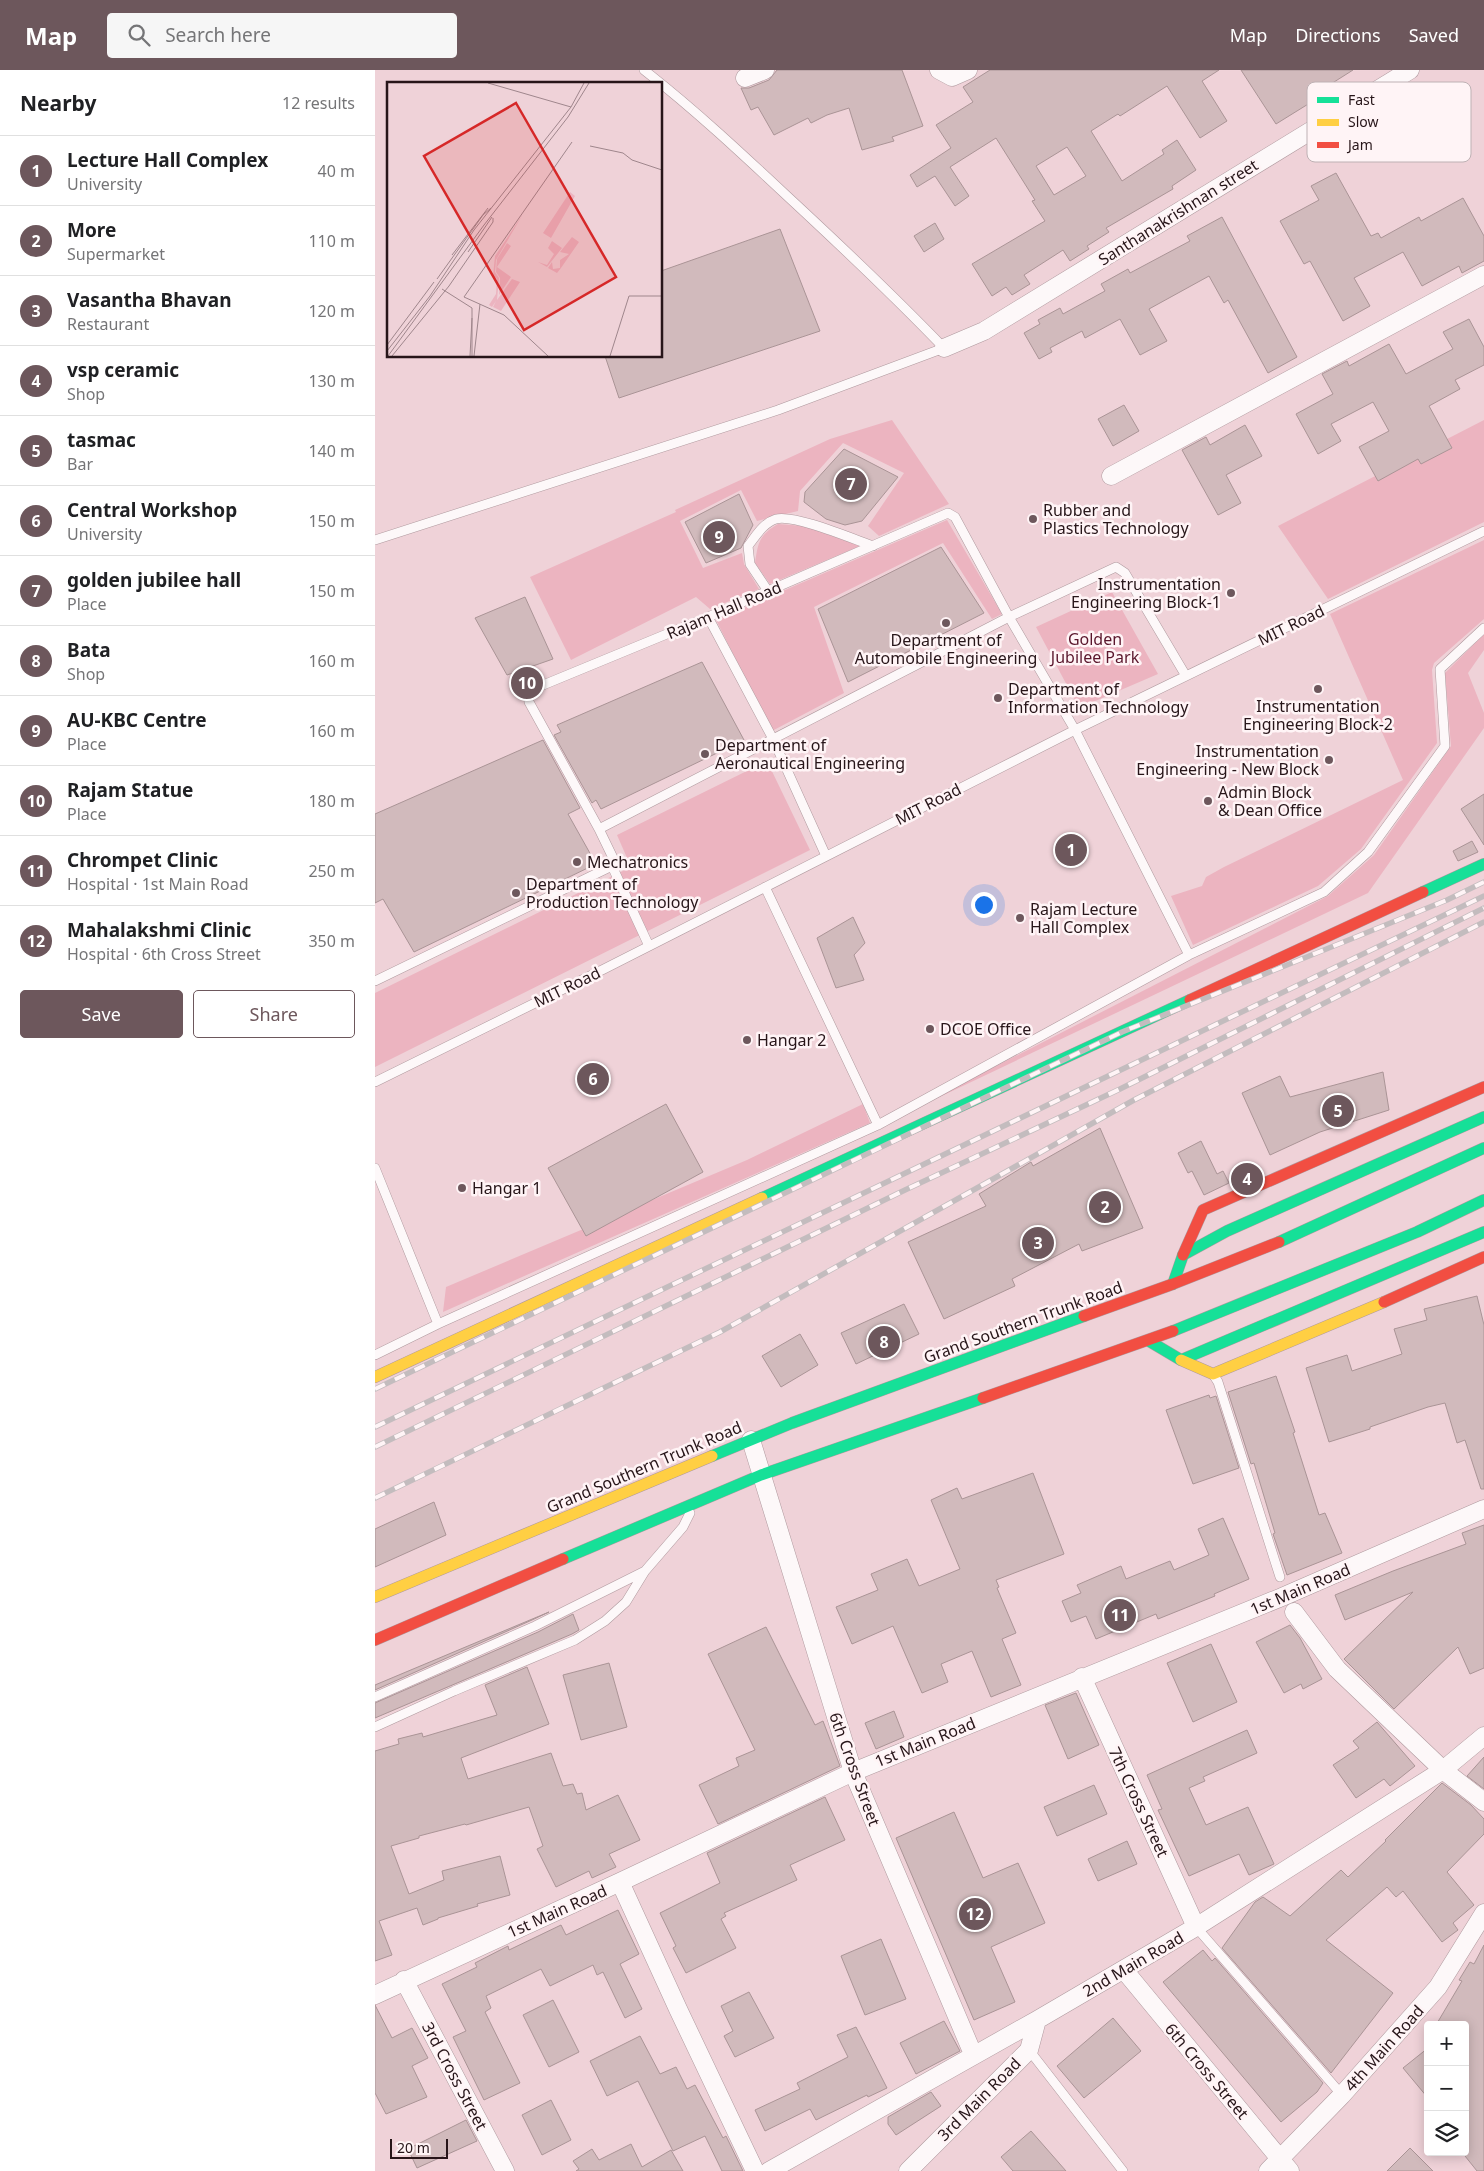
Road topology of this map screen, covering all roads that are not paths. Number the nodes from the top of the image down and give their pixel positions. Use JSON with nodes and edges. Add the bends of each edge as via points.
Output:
{"nodes":[{"id":1,"x":644,"y":70,"type":"edge"},
{"id":2,"x":765,"y":70,"type":"edge"},
{"id":3,"x":939,"y":70,"type":"edge"},
{"id":4,"x":968,"y":70,"type":"edge"},
{"id":5,"x":1410,"y":70,"type":"edge"},
{"id":6,"x":745,"y":78,"type":"dead end"},
{"id":7,"x":660,"y":82,"type":"edge"},
{"id":8,"x":1390,"y":82,"type":"edge"},
{"id":9,"x":663,"y":85,"type":"edge"},
{"id":10,"x":1307,"y":133,"type":"edge"},
{"id":11,"x":1484,"y":275,"type":"edge"},
{"id":12,"x":943,"y":348,"type":"junction"},
{"id":13,"x":1111,"y":476,"type":"dead end"},
{"id":14,"x":1484,"y":531,"type":"edge"},
{"id":15,"x":375,"y":540,"type":"edge"},
{"id":16,"x":873,"y":546,"type":"junction"},
{"id":17,"x":768,"y":591,"type":"junction"},
{"id":18,"x":708,"y":617,"type":"junction"},
{"id":19,"x":1009,"y":617,"type":"junction"},
{"id":20,"x":1484,"y":628,"type":"edge"},
{"id":21,"x":1186,"y":676,"type":"junction"},
{"id":22,"x":1075,"y":730,"type":"junction"},
{"id":23,"x":773,"y":739,"type":"junction"},
{"id":24,"x":599,"y":829,"type":"junction"},
{"id":25,"x":826,"y":856,"type":"junction"},
{"id":26,"x":1484,"y":864,"type":"edge"},
{"id":27,"x":612,"y":866,"type":"junction"},
{"id":28,"x":765,"y":887,"type":"junction"},
{"id":29,"x":649,"y":946,"type":"junction"},
{"id":30,"x":1189,"y":955,"type":"junction"},
{"id":31,"x":375,"y":981,"type":"edge"},
{"id":32,"x":375,"y":1082,"type":"edge"},
{"id":33,"x":1484,"y":1087,"type":"edge"},
{"id":34,"x":1484,"y":1117,"type":"edge"},
{"id":35,"x":878,"y":1126,"type":"junction"},
{"id":36,"x":1484,"y":1148,"type":"edge"},
{"id":37,"x":375,"y":1168,"type":"edge"},
{"id":38,"x":1484,"y":1200,"type":"edge"},
{"id":39,"x":1484,"y":1232,"type":"edge"},
{"id":40,"x":1183,"y":1255,"type":"junction"},
{"id":41,"x":1484,"y":1257,"type":"edge"},
{"id":42,"x":1173,"y":1284,"type":"junction"},
{"id":43,"x":438,"y":1324,"type":"junction"},
{"id":44,"x":1149,"y":1341,"type":"junction"},
{"id":45,"x":375,"y":1355,"type":"edge"},
{"id":46,"x":1181,"y":1360,"type":"junction"},
{"id":47,"x":1213,"y":1374,"type":"junction"},
{"id":48,"x":375,"y":1377,"type":"edge"},
{"id":49,"x":751,"y":1440,"type":"junction"},
{"id":50,"x":761,"y":1475,"type":"junction"},
{"id":51,"x":694,"y":1504,"type":"junction"},
{"id":52,"x":1484,"y":1509,"type":"edge"},
{"id":53,"x":645,"y":1571,"type":"junction"},
{"id":54,"x":1280,"y":1577,"type":"dead end"},
{"id":55,"x":375,"y":1598,"type":"edge"},
{"id":56,"x":1294,"y":1612,"type":"dead end"},
{"id":57,"x":375,"y":1640,"type":"edge"},
{"id":58,"x":1082,"y":1677,"type":"junction"},
{"id":59,"x":375,"y":1697,"type":"edge"},
{"id":60,"x":375,"y":1727,"type":"edge"},
{"id":61,"x":1484,"y":1736,"type":"edge"},
{"id":62,"x":1443,"y":1770,"type":"junction"},
{"id":63,"x":853,"y":1772,"type":"junction"},
{"id":64,"x":1484,"y":1802,"type":"edge"},
{"id":65,"x":620,"y":1882,"type":"junction"},
{"id":66,"x":1484,"y":1913,"type":"edge"},
{"id":67,"x":1197,"y":1927,"type":"junction"},
{"id":68,"x":1124,"y":1970,"type":"junction"},
{"id":69,"x":404,"y":1980,"type":"junction"},
{"id":70,"x":375,"y":1995,"type":"edge"},
{"id":71,"x":1037,"y":2020,"type":"junction"},
{"id":72,"x":1029,"y":2050,"type":"junction"},
{"id":73,"x":973,"y":2054,"type":"junction"},
{"id":74,"x":1342,"y":2095,"type":"junction"},
{"id":75,"x":1280,"y":2167,"type":"edge"},
{"id":76,"x":505,"y":2171,"type":"edge"},
{"id":77,"x":755,"y":2171,"type":"edge"},
{"id":78,"x":769,"y":2171,"type":"edge"},
{"id":79,"x":907,"y":2171,"type":"edge"},
{"id":80,"x":1123,"y":2171,"type":"edge"}],
"edges":[{"from":1,"to":7,"type":"lane"},
{"from":2,"to":6,"type":"street"},
{"from":3,"to":4,"type":"street","via":[[953,77]]},
{"from":5,"to":8,"type":"street","name":"Santhanakrishnan street"},
{"from":9,"to":12,"type":"lane","via":[[883,286]]},
{"from":10,"to":12,"type":"street","name":"Santhanakrishnan street","via":[[984,331]]},
{"from":11,"to":13,"type":"street"},
{"from":12,"to":15,"type":"lane","via":[[778,410]]},
{"from":14,"to":21,"type":"lane","name":"MIT Road"},
{"from":16,"to":17,"type":"lane","name":"Rajam Hall Road"},
{"from":16,"to":17,"type":"lane","via":[[808,522],[777,519],[763,526],[748,546],[750,564]]},
{"from":16,"to":19,"type":"lane","name":"Rajam Hall Road","via":[[945,514],[952,514]]},
{"from":17,"to":18,"type":"lane","name":"Rajam Hall Road"},
{"from":18,"to":23,"type":"lane"},
{"from":18,"to":24,"type":"lane","name":"Rajam Hall Road","via":[[535,688],[528,694],[529,702]]},
{"from":19,"to":21,"type":"lane","via":[[1111,569],[1121,569]]},
{"from":19,"to":22,"type":"lane","name":"Rajam Hall Road"},
{"from":19,"to":23,"type":"lane"},
{"from":20,"to":30,"type":"lane","via":[[1440,670],[1445,746],[1368,852],[1323,892]]},
{"from":21,"to":22,"type":"lane","name":"MIT Road"},
{"from":22,"to":25,"type":"lane","name":"MIT Road"},
{"from":22,"to":30,"type":"lane","name":"Rajam Hall Road"},
{"from":23,"to":24,"type":"lane"},
{"from":23,"to":25,"type":"lane"},
{"from":24,"to":27,"type":"lane","name":"Rajam Hall Road","via":[[614,860]]},
{"from":25,"to":28,"type":"lane","name":"MIT Road"},
{"from":26,"to":48,"type":"main road"},
{"from":27,"to":29,"type":"lane","name":"Rajam Hall Road"},
{"from":27,"to":31,"type":"lane"},
{"from":28,"to":29,"type":"lane","name":"MIT Road"},
{"from":28,"to":35,"type":"lane"},
{"from":29,"to":32,"type":"lane","name":"MIT Road"},
{"from":30,"to":35,"type":"lane"},
{"from":33,"to":40,"type":"main road","via":[[1203,1210]]},
{"from":34,"to":40,"type":"main road","via":[[1227,1231]]},
{"from":35,"to":43,"type":"lane"},
{"from":36,"to":42,"type":"main road","name":"Grand Southern Trunk Road","via":[[1303,1232]]},
{"from":37,"to":43,"type":"lane"},
{"from":38,"to":44,"type":"main road","via":[[1417,1232]]},
{"from":39,"to":46,"type":"main road"},
{"from":40,"to":42,"type":"main road"},
{"from":41,"to":47,"type":"main road","via":[[1356,1315]]},
{"from":42,"to":49,"type":"main road","name":"Grand Southern Trunk Road"},
{"from":43,"to":45,"type":"lane"},
{"from":44,"to":46,"type":"main road"},
{"from":44,"to":50,"type":"main road"},
{"from":46,"to":47,"type":"main road"},
{"from":47,"to":54,"type":"lane"},
{"from":49,"to":50,"type":"street","name":"6th Cross Street"},
{"from":49,"to":55,"type":"main road","name":"Grand Southern Trunk Road"},
{"from":50,"to":51,"type":"main road"},
{"from":50,"to":63,"type":"street","name":"6th Cross Street"},
{"from":51,"to":53,"type":"lane","via":[[683,1527]]},
{"from":51,"to":57,"type":"main road"},
{"from":52,"to":58,"type":"street","name":"1st Main Road","via":[[1282,1597]]},
{"from":53,"to":59,"type":"lane","via":[[535,1626]]},
{"from":53,"to":60,"type":"lane","via":[[626,1602],[605,1621],[575,1640]]},
{"from":56,"to":62,"type":"street","via":[[1337,1669]]},
{"from":58,"to":63,"type":"street","name":"1st Main Road"},
{"from":58,"to":67,"type":"street","name":"7th Cross Street"},
{"from":61,"to":62,"type":"street","name":"2nd Main Road"},
{"from":62,"to":64,"type":"street"},
{"from":62,"to":67,"type":"street","name":"2nd Main Road"},
{"from":63,"to":65,"type":"street","name":"1st Main Road"},
{"from":63,"to":73,"type":"street","name":"6th Cross Street"},
{"from":65,"to":69,"type":"street","name":"1st Main Road"},
{"from":65,"to":77,"type":"street"},
{"from":66,"to":74,"type":"street","name":"4th Main Road","via":[[1438,1987]]},
{"from":67,"to":68,"type":"street","name":"2nd Main Road"},
{"from":67,"to":74,"type":"lane"},
{"from":68,"to":71,"type":"street","name":"2nd Main Road"},
{"from":68,"to":75,"type":"street","name":"6th Cross Street"},
{"from":69,"to":70,"type":"street","name":"1st Main Road"},
{"from":69,"to":76,"type":"street","name":"3rd Cross Street"},
{"from":71,"to":72,"type":"street","name":"3rd Main Road"},
{"from":71,"to":73,"type":"street","name":"2nd Main Road"},
{"from":72,"to":79,"type":"street","name":"3rd Main Road"},
{"from":72,"to":80,"type":"lane"},
{"from":73,"to":78,"type":"street","name":"2nd Main Road"},
{"from":74,"to":75,"type":"street","name":"4th Main Road"}]}
